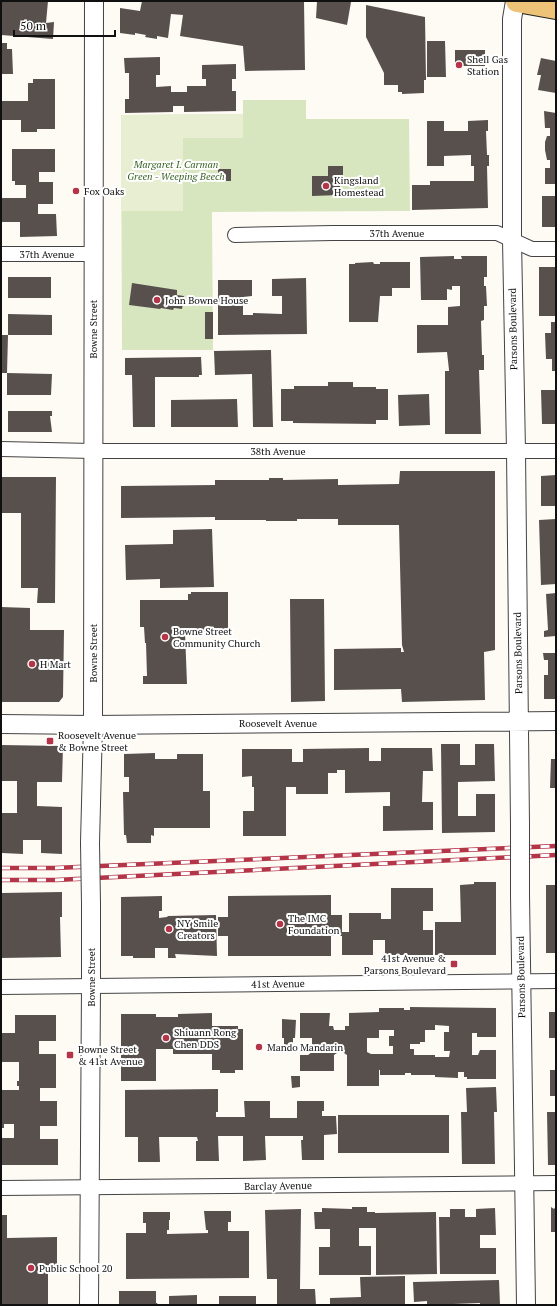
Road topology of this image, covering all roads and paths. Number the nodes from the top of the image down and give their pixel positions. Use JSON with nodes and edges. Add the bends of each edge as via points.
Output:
{"nodes":[{"id":1,"x":94,"y":1,"type":"edge"},
{"id":2,"x":516,"y":1,"type":"edge"},
{"id":3,"x":556,"y":8,"type":"edge"},
{"id":4,"x":235,"y":235,"type":"dead end"},
{"id":5,"x":512,"y":240,"type":"junction"},
{"id":6,"x":556,"y":249,"type":"edge"},
{"id":7,"x":1,"y":254,"type":"edge"},
{"id":8,"x":94,"y":254,"type":"junction"},
{"id":9,"x":1,"y":449,"type":"edge"},
{"id":10,"x":92,"y":450,"type":"junction"},
{"id":11,"x":556,"y":450,"type":"edge"},
{"id":12,"x":516,"y":451,"type":"junction"},
{"id":13,"x":556,"y":721,"type":"edge"},
{"id":14,"x":518,"y":722,"type":"junction"},
{"id":15,"x":1,"y":724,"type":"edge"},
{"id":16,"x":93,"y":725,"type":"junction"},
{"id":17,"x":556,"y":981,"type":"edge"},
{"id":18,"x":522,"y":982,"type":"junction"},
{"id":19,"x":91,"y":986,"type":"junction"},
{"id":20,"x":1,"y":987,"type":"edge"},
{"id":21,"x":523,"y":1184,"type":"junction"},
{"id":22,"x":556,"y":1184,"type":"edge"},
{"id":23,"x":1,"y":1188,"type":"edge"},
{"id":24,"x":90,"y":1188,"type":"junction"},
{"id":25,"x":89,"y":1305,"type":"edge"},
{"id":26,"x":526,"y":1305,"type":"edge"}],
"edges":[{"from":1,"to":8,"type":"street","name":"Bowne Street"},
{"from":2,"to":3,"type":"main road"},
{"from":2,"to":5,"type":"street","name":"Parsons Boulevard","via":[[512,19]]},
{"from":4,"to":5,"type":"street","name":"37th Avenue","via":[[497,233]]},
{"from":5,"to":6,"type":"street","name":"37th Avenue","via":[[532,249]]},
{"from":5,"to":12,"type":"street","name":"Parsons Boulevard"},
{"from":7,"to":8,"type":"street","name":"37th Avenue"},
{"from":8,"to":10,"type":"street","name":"Bowne Street"},
{"from":9,"to":10,"type":"street","name":"38th Avenue"},
{"from":10,"to":12,"type":"street","name":"38th Avenue"},
{"from":10,"to":16,"type":"street","name":"Bowne Street"},
{"from":11,"to":12,"type":"street","name":"38th Avenue"},
{"from":12,"to":14,"type":"street","name":"Parsons Boulevard"},
{"from":13,"to":14,"type":"street","name":"Roosevelt Avenue"},
{"from":14,"to":16,"type":"street","name":"Roosevelt Avenue"},
{"from":14,"to":18,"type":"street","name":"Parsons Boulevard","bridge":true},
{"from":15,"to":16,"type":"street","name":"Roosevelt Avenue"},
{"from":16,"to":19,"type":"street","name":"Bowne Street","bridge":true,"via":[[90,842]]},
{"from":17,"to":18,"type":"street","name":"41st Avenue"},
{"from":18,"to":19,"type":"street","name":"41st Avenue"},
{"from":18,"to":21,"type":"street","name":"Parsons Boulevard"},
{"from":19,"to":20,"type":"street","name":"41st Avenue"},
{"from":19,"to":24,"type":"street","name":"Bowne Street"},
{"from":21,"to":22,"type":"street","name":"Barclay Avenue"},
{"from":21,"to":24,"type":"street","name":"Barclay Avenue"},
{"from":21,"to":26,"type":"street","name":"Parsons Boulevard"},
{"from":23,"to":24,"type":"street","name":"Barclay Avenue"},
{"from":24,"to":25,"type":"street","name":"Bowne Street"}]}
